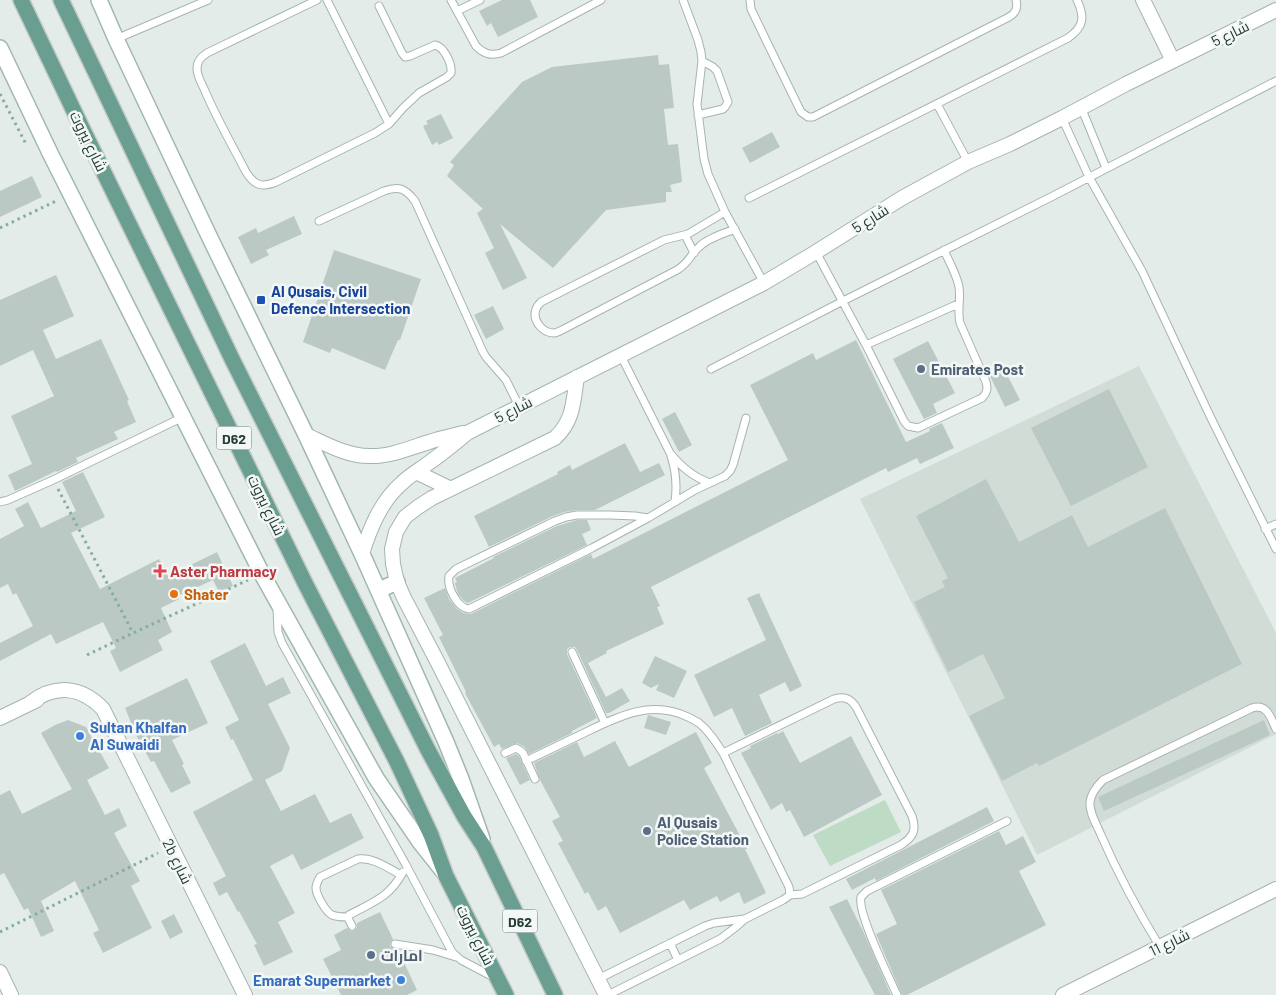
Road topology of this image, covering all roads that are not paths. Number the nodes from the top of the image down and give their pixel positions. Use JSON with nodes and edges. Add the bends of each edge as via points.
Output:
{"nodes":[{"id":1,"x":21,"y":0,"type":"edge"},
{"id":2,"x":61,"y":0,"type":"edge"},
{"id":3,"x":99,"y":0,"type":"edge"},
{"id":4,"x":208,"y":0,"type":"edge"},
{"id":5,"x":317,"y":0,"type":"edge"},
{"id":6,"x":328,"y":0,"type":"edge"},
{"id":7,"x":451,"y":0,"type":"edge"},
{"id":8,"x":480,"y":0,"type":"edge"},
{"id":9,"x":601,"y":0,"type":"edge"},
{"id":10,"x":750,"y":0,"type":"edge"},
{"id":11,"x":1016,"y":0,"type":"edge"},
{"id":12,"x":1077,"y":0,"type":"edge"},
{"id":13,"x":1143,"y":0,"type":"edge"},
{"id":14,"x":683,"y":1,"type":"edge"},
{"id":15,"x":379,"y":6,"type":"dead end"},
{"id":16,"x":1276,"y":10,"type":"edge"},
{"id":17,"x":457,"y":11,"type":"junction"},
{"id":18,"x":116,"y":39,"type":"junction"},
{"id":19,"x":0,"y":48,"type":"edge"},
{"id":20,"x":702,"y":61,"type":"junction"},
{"id":21,"x":1173,"y":61,"type":"junction"},
{"id":22,"x":1276,"y":81,"type":"edge"},
{"id":23,"x":937,"y":104,"type":"junction"},
{"id":24,"x":1081,"y":108,"type":"junction"},
{"id":25,"x":698,"y":116,"type":"junction"},
{"id":26,"x":1062,"y":118,"type":"junction"},
{"id":27,"x":389,"y":124,"type":"junction"},
{"id":28,"x":968,"y":162,"type":"junction"},
{"id":29,"x":1106,"y":168,"type":"junction"},
{"id":30,"x":1089,"y":177,"type":"junction"},
{"id":31,"x":749,"y":198,"type":"dead end"},
{"id":32,"x":725,"y":212,"type":"junction"},
{"id":33,"x":319,"y":221,"type":"dead end"},
{"id":34,"x":735,"y":229,"type":"junction"},
{"id":35,"x":685,"y":235,"type":"junction"},
{"id":36,"x":944,"y":250,"type":"junction"},
{"id":37,"x":816,"y":252,"type":"junction"},
{"id":38,"x":694,"y":253,"type":"junction"},
{"id":39,"x":764,"y":283,"type":"junction"},
{"id":40,"x":843,"y":301,"type":"junction"},
{"id":41,"x":958,"y":304,"type":"junction"},
{"id":42,"x":866,"y":346,"type":"junction"},
{"id":43,"x":621,"y":356,"type":"junction"},
{"id":44,"x":711,"y":369,"type":"dead end"},
{"id":45,"x":576,"y":377,"type":"junction"},
{"id":46,"x":519,"y":406,"type":"junction"},
{"id":47,"x":183,"y":417,"type":"junction"},
{"id":48,"x":746,"y":418,"type":"dead end"},
{"id":49,"x":467,"y":433,"type":"junction"},
{"id":50,"x":306,"y":435,"type":"junction"},
{"id":51,"x":670,"y":453,"type":"junction"},
{"id":52,"x":416,"y":472,"type":"junction"},
{"id":53,"x":710,"y":483,"type":"junction"},
{"id":54,"x":451,"y":489,"type":"junction"},
{"id":55,"x":0,"y":502,"type":"edge"},
{"id":56,"x":674,"y":502,"type":"junction"},
{"id":57,"x":648,"y":518,"type":"junction"},
{"id":58,"x":1276,"y":524,"type":"edge"},
{"id":59,"x":1266,"y":528,"type":"junction"},
{"id":60,"x":1276,"y":549,"type":"edge"},
{"id":61,"x":362,"y":554,"type":"junction"},
{"id":62,"x":397,"y":582,"type":"junction"},
{"id":63,"x":379,"y":590,"type":"junction"},
{"id":64,"x":277,"y":598,"type":"junction"},
{"id":65,"x":572,"y":652,"type":"dead end"},
{"id":66,"x":0,"y":718,"type":"edge"},
{"id":67,"x":605,"y":723,"type":"junction"},
{"id":68,"x":1276,"y":729,"type":"edge"},
{"id":69,"x":505,"y":752,"type":"dead end"},
{"id":70,"x":723,"y":752,"type":"junction"},
{"id":71,"x":526,"y":761,"type":"junction"},
{"id":72,"x":536,"y":779,"type":"dead end"},
{"id":73,"x":1007,"y":821,"type":"dead end"},
{"id":74,"x":484,"y":847,"type":"junction"},
{"id":75,"x":406,"y":865,"type":"junction"},
{"id":76,"x":401,"y":875,"type":"junction"},
{"id":77,"x":446,"y":876,"type":"junction"},
{"id":78,"x":1276,"y":889,"type":"edge"},
{"id":79,"x":790,"y":895,"type":"junction"},
{"id":80,"x":348,"y":917,"type":"junction"},
{"id":81,"x":745,"y":919,"type":"junction"},
{"id":82,"x":352,"y":926,"type":"dead end"},
{"id":83,"x":670,"y":943,"type":"junction"},
{"id":84,"x":395,"y":944,"type":"dead end"},
{"id":85,"x":1160,"y":947,"type":"junction"},
{"id":86,"x":456,"y":957,"type":"junction"},
{"id":87,"x":678,"y":960,"type":"junction"},
{"id":88,"x":0,"y":972,"type":"edge"},
{"id":89,"x":598,"y":979,"type":"junction"},
{"id":90,"x":499,"y":980,"type":"junction"},
{"id":91,"x":11,"y":995,"type":"edge"},
{"id":92,"x":245,"y":995,"type":"edge"},
{"id":93,"x":506,"y":995,"type":"edge"},
{"id":94,"x":555,"y":995,"type":"edge"},
{"id":95,"x":607,"y":995,"type":"edge"},
{"id":96,"x":897,"y":995,"type":"edge"},
{"id":97,"x":1063,"y":995,"type":"edge"}],
"edges":[{"from":1,"to":77,"type":"main road","name":"شارع بيروت","number":"D62","via":[[306,585],[397,762]]},
{"from":2,"to":74,"type":"main road","number":"D62","via":[[338,573],[428,750]]},
{"from":3,"to":18,"type":"main road","number":"D62"},
{"from":4,"to":18,"type":"lane"},
{"from":5,"to":27,"type":"lane","via":[[207,53],[198,62],[198,74],[210,104],[246,172],[258,184],[276,182]]},
{"from":6,"to":27,"type":"lane"},
{"from":7,"to":17,"type":"lane"},
{"from":8,"to":17,"type":"lane"},
{"from":9,"to":17,"type":"lane","via":[[494,55],[487,55],[476,46]]},
{"from":10,"to":11,"type":"lane","via":[[759,26],[801,112],[808,117],[1013,15]]},
{"from":12,"to":23,"type":"lane","via":[[1082,23],[1077,32]]},
{"from":13,"to":21,"type":"street"},
{"from":14,"to":20,"type":"lane","via":[[698,40]]},
{"from":15,"to":27,"type":"lane","via":[[405,57],[435,44],[443,51],[452,70],[447,77],[419,94]]},
{"from":16,"to":21,"type":"street","name":"شارع 5"},
{"from":18,"to":50,"type":"main road","number":"D62"},
{"from":19,"to":47,"type":"main road","name":"شارع بيروت","number":"D62"},
{"from":20,"to":25,"type":"lane"},
{"from":20,"to":25,"type":"lane","via":[[717,71],[728,102],[722,109]]},
{"from":21,"to":24,"type":"street","name":"شارع 5"},
{"from":22,"to":29,"type":"lane"},
{"from":23,"to":28,"type":"lane"},
{"from":23,"to":31,"type":"lane"},
{"from":24,"to":26,"type":"street","name":"شارع 5"},
{"from":24,"to":29,"type":"lane"},
{"from":25,"to":32,"type":"lane","via":[[708,174]]},
{"from":26,"to":28,"type":"street","name":"شارع 5"},
{"from":26,"to":30,"type":"lane"},
{"from":28,"to":37,"type":"street","name":"شارع 5","via":[[902,198]]},
{"from":29,"to":30,"type":"lane"},
{"from":30,"to":36,"type":"lane"},
{"from":30,"to":59,"type":"lane","via":[[1142,271]]},
{"from":32,"to":34,"type":"lane"},
{"from":32,"to":35,"type":"lane"},
{"from":33,"to":46,"type":"lane","via":[[393,188],[402,189],[410,195],[483,352],[506,380]]},
{"from":34,"to":38,"type":"lane","via":[[704,243]]},
{"from":34,"to":39,"type":"lane"},
{"from":35,"to":38,"type":"lane"},
{"from":35,"to":38,"type":"lane","via":[[664,240],[541,302],[535,318],[545,331],[554,333],[562,330],[677,270]]},
{"from":36,"to":40,"type":"lane"},
{"from":36,"to":41,"type":"lane","via":[[958,286]]},
{"from":37,"to":39,"type":"street","name":"شارع 5"},
{"from":37,"to":40,"type":"lane"},
{"from":39,"to":43,"type":"street","name":"شارع 5"},
{"from":40,"to":42,"type":"lane"},
{"from":40,"to":44,"type":"lane"},
{"from":41,"to":42,"type":"lane"},
{"from":41,"to":42,"type":"lane","via":[[960,323],[987,391],[982,398],[922,427],[913,428],[904,421]]},
{"from":43,"to":45,"type":"street","name":"شارع 5"},
{"from":43,"to":51,"type":"lane"},
{"from":45,"to":46,"type":"street","name":"شارع 5"},
{"from":45,"to":54,"type":"street","via":[[570,418],[555,438]]},
{"from":46,"to":49,"type":"street","name":"شارع 5"},
{"from":47,"to":55,"type":"lane"},
{"from":47,"to":64,"type":"main road","name":"شارع بيروت","number":"D62"},
{"from":48,"to":53,"type":"lane","via":[[730,471]]},
{"from":49,"to":50,"type":"street","name":"شارع 5","via":[[405,450],[368,456],[347,452]]},
{"from":49,"to":52,"type":"street","name":"شارع 5"},
{"from":50,"to":61,"type":"main road","number":"D62"},
{"from":51,"to":53,"type":"lane","via":[[687,472]]},
{"from":51,"to":56,"type":"lane","via":[[676,478]]},
{"from":52,"to":54,"type":"street"},
{"from":52,"to":61,"type":"street","name":"شارع 5","via":[[384,504],[367,536]]},
{"from":53,"to":56,"type":"lane"},
{"from":54,"to":62,"type":"street","via":[[418,506],[405,517],[396,532],[392,549]]},
{"from":56,"to":57,"type":"lane"},
{"from":57,"to":57,"type":"lane","via":[[610,515],[566,517],[456,569],[449,576],[449,585],[459,603],[469,609]]},
{"from":58,"to":59,"type":"lane"},
{"from":59,"to":60,"type":"lane"},
{"from":61,"to":63,"type":"main road","number":"D62"},
{"from":62,"to":63,"type":"main road"},
{"from":62,"to":89,"type":"street"},
{"from":63,"to":74,"type":"main road","number":"D62","via":[[462,779]]},
{"from":64,"to":75,"type":"lane","via":[[278,632],[282,643]]},
{"from":64,"to":77,"type":"main road","name":"شارع بيروت","number":"D62","via":[[376,778]]},
{"from":65,"to":67,"type":"lane"},
{"from":66,"to":92,"type":"street","name":"2b شارع","via":[[37,697],[64,689],[82,694],[104,709]]},
{"from":67,"to":70,"type":"lane","via":[[627,714],[662,709],[698,722]]},
{"from":67,"to":71,"type":"lane"},
{"from":68,"to":85,"type":"lane","via":[[1265,709],[1252,708],[1103,780],[1092,794],[1091,811],[1108,850]]},
{"from":69,"to":71,"type":"lane","via":[[519,749]]},
{"from":70,"to":79,"type":"lane"},
{"from":70,"to":79,"type":"lane","via":[[834,699],[846,698],[856,707],[912,816],[913,833],[901,845],[802,894]]},
{"from":71,"to":72,"type":"lane"},
{"from":73,"to":96,"type":"lane","via":[[867,891],[861,897],[871,936]]},
{"from":74,"to":94,"type":"main road","number":"D62"},
{"from":75,"to":76,"type":"lane"},
{"from":75,"to":86,"type":"lane"},
{"from":76,"to":80,"type":"lane","via":[[386,895]]},
{"from":76,"to":80,"type":"lane","via":[[364,858],[320,877],[316,889],[326,909],[334,916]]},
{"from":77,"to":90,"type":"main road","name":"شارع بيروت","number":"D62"},
{"from":78,"to":85,"type":"street","name":"شارع 11"},
{"from":79,"to":81,"type":"lane"},
{"from":80,"to":82,"type":"lane"},
{"from":81,"to":83,"type":"lane","via":[[714,923]]},
{"from":81,"to":87,"type":"lane","via":[[720,939]]},
{"from":83,"to":87,"type":"lane"},
{"from":83,"to":89,"type":"lane"},
{"from":84,"to":86,"type":"lane"},
{"from":85,"to":97,"type":"street","name":"شارع 11"},
{"from":86,"to":90,"type":"lane"},
{"from":87,"to":95,"type":"lane"},
{"from":88,"to":91,"type":"street"},
{"from":89,"to":95,"type":"street"},
{"from":90,"to":93,"type":"main road","name":"شارع بيروت","number":"D62"}]}
